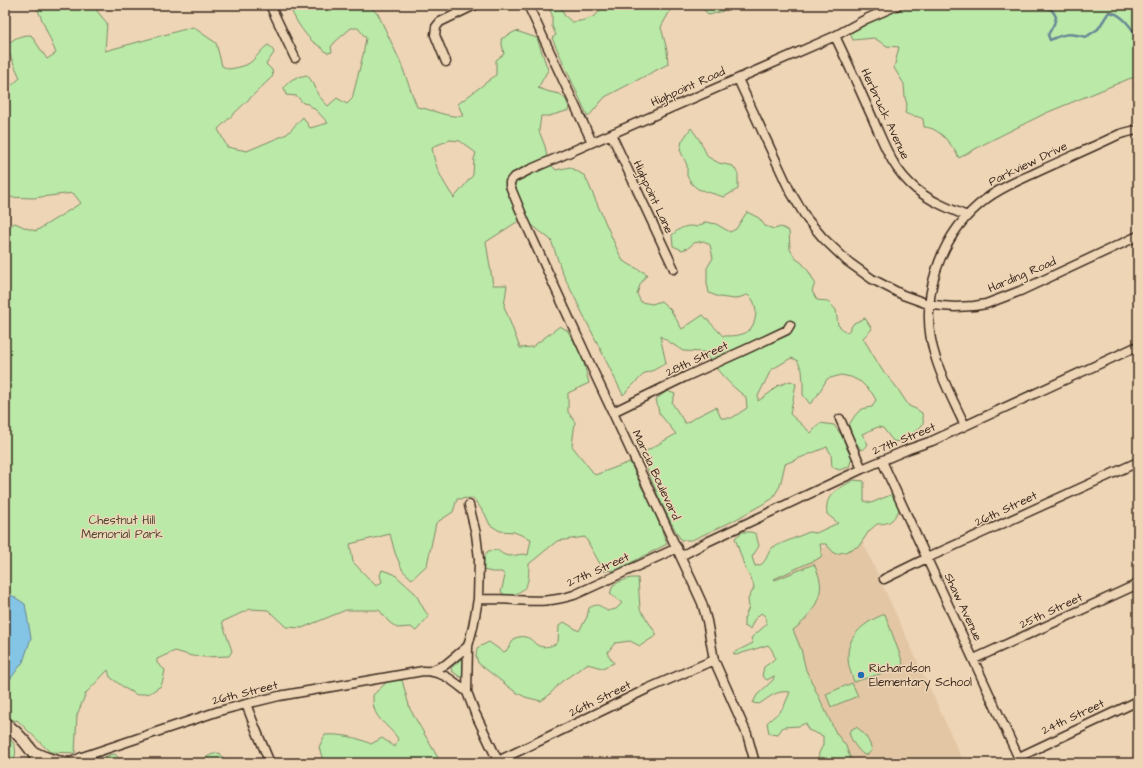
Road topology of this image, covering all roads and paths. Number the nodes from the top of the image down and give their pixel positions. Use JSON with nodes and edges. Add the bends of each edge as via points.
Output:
{"nodes":[{"id":1,"x":270,"y":5,"type":"edge"},
{"id":2,"x":475,"y":5,"type":"edge"},
{"id":3,"x":528,"y":5,"type":"edge"},
{"id":4,"x":898,"y":5,"type":"edge"},
{"id":5,"x":835,"y":36,"type":"junction"},
{"id":6,"x":295,"y":58,"type":"dead end"},
{"id":7,"x":446,"y":62,"type":"dead end"},
{"id":8,"x":738,"y":79,"type":"junction"},
{"id":9,"x":1138,"y":130,"type":"edge"},
{"id":10,"x":610,"y":134,"type":"junction"},
{"id":11,"x":592,"y":142,"type":"junction"},
{"id":12,"x":517,"y":204,"type":"joint"},
{"id":13,"x":967,"y":216,"type":"junction"},
{"id":14,"x":1138,"y":236,"type":"edge"},
{"id":15,"x":674,"y":269,"type":"dead end"},
{"id":16,"x":928,"y":304,"type":"junction"},
{"id":17,"x":790,"y":326,"type":"dead end"},
{"id":18,"x":1138,"y":346,"type":"edge"},
{"id":19,"x":613,"y":412,"type":"junction"},
{"id":20,"x":840,"y":419,"type":"dead end"},
{"id":21,"x":965,"y":426,"type":"junction"},
{"id":22,"x":882,"y":461,"type":"junction"},
{"id":23,"x":1138,"y":462,"type":"edge"},
{"id":24,"x":862,"y":469,"type":"junction"},
{"id":25,"x":469,"y":505,"type":"dead end"},
{"id":26,"x":677,"y":548,"type":"junction"},
{"id":27,"x":681,"y":556,"type":"junction"},
{"id":28,"x":927,"y":558,"type":"junction"},
{"id":29,"x":884,"y":579,"type":"dead end"},
{"id":30,"x":1138,"y":584,"type":"edge"},
{"id":31,"x":478,"y":599,"type":"junction"},
{"id":32,"x":468,"y":646,"type":"junction"},
{"id":33,"x":974,"y":659,"type":"junction"},
{"id":34,"x":714,"y":660,"type":"junction"},
{"id":35,"x":430,"y":671,"type":"junction"},
{"id":36,"x":467,"y":692,"type":"junction"},
{"id":37,"x":1138,"y":701,"type":"edge"},
{"id":38,"x":246,"y":704,"type":"junction"},
{"id":39,"x":5,"y":723,"type":"edge"},
{"id":40,"x":31,"y":749,"type":"junction"},
{"id":41,"x":1020,"y":760,"type":"edge"},
{"id":42,"x":70,"y":762,"type":"edge"},
{"id":43,"x":499,"y":762,"type":"edge"},
{"id":44,"x":753,"y":762,"type":"edge"},
{"id":45,"x":39,"y":763,"type":"edge"},
{"id":46,"x":270,"y":763,"type":"edge"}],
"edges":[{"from":1,"to":6,"type":"street"},
{"from":2,"to":7,"type":"street","via":[[440,22],[436,27],[434,35]]},
{"from":3,"to":11,"type":"street"},
{"from":4,"to":5,"type":"street","name":"Highpoint Road"},
{"from":5,"to":8,"type":"street","name":"Highpoint Road"},
{"from":5,"to":13,"type":"street","name":"Herbruck Avenue","via":[[895,167],[914,188],[927,197]]},
{"from":8,"to":10,"type":"street","name":"Highpoint Road"},
{"from":8,"to":16,"type":"street","name":"Harding Road","via":[[791,194],[819,234],[847,261],[871,278],[895,292]]},
{"from":9,"to":13,"type":"street","name":"Parkview Drive","via":[[1120,134],[1006,187],[985,199]]},
{"from":10,"to":11,"type":"street","name":"Highpoint Road"},
{"from":10,"to":15,"type":"street","name":"Highpoint Lane"},
{"from":11,"to":12,"type":"street","name":"Highpoint Road","via":[[513,178],[510,186]]},
{"from":12,"to":19,"type":"street","name":"Marcia Boulevard"},
{"from":13,"to":16,"type":"street","name":"Parkview Drive","via":[[942,254],[934,273]]},
{"from":14,"to":16,"type":"street","name":"Harding Road","via":[[998,300],[974,306]]},
{"from":16,"to":21,"type":"street","name":"Parkview Drive","via":[[935,359]]},
{"from":17,"to":19,"type":"street","name":"28th Street","via":[[757,345]]},
{"from":18,"to":21,"type":"street","name":"27th Street"},
{"from":19,"to":26,"type":"street","name":"Marcia Boulevard"},
{"from":20,"to":24,"type":"street"},
{"from":21,"to":22,"type":"street","name":"27th Street"},
{"from":22,"to":24,"type":"street","name":"27th Street"},
{"from":22,"to":28,"type":"street","name":"Shaw Avenue"},
{"from":23,"to":28,"type":"street","name":"26th Street"},
{"from":24,"to":27,"type":"street","name":"27th Street"},
{"from":25,"to":31,"type":"street","via":[[478,546]]},
{"from":26,"to":27,"type":"street","name":"Marcia Boulevard"},
{"from":26,"to":31,"type":"street","name":"27th Street","via":[[562,599]]},
{"from":27,"to":34,"type":"street","name":"Marcia Boulevard","via":[[702,603]]},
{"from":28,"to":29,"type":"street","name":"26th Street"},
{"from":28,"to":33,"type":"street","name":"Shaw Avenue"},
{"from":30,"to":33,"type":"street","name":"25th Street"},
{"from":31,"to":32,"type":"street"},
{"from":32,"to":35,"type":"street","name":"26th Street","via":[[445,664]]},
{"from":32,"to":36,"type":"street"},
{"from":33,"to":41,"type":"street","name":"Shaw Avenue"},
{"from":34,"to":43,"type":"street","name":"26th Street","via":[[647,689]]},
{"from":34,"to":44,"type":"street","name":"Marcia Boulevard","via":[[747,734]]},
{"from":35,"to":36,"type":"street","name":"26th Street","via":[[447,676]]},
{"from":35,"to":38,"type":"street","name":"26th Street","via":[[279,696]]},
{"from":36,"to":43,"type":"street"},
{"from":37,"to":41,"type":"street","name":"24th Street"},
{"from":38,"to":42,"type":"street","name":"26th Street","via":[[215,712]]},
{"from":38,"to":46,"type":"street"},
{"from":39,"to":40,"type":"street"},
{"from":40,"to":42,"type":"street","name":"26th Street","via":[[49,758]]},
{"from":40,"to":45,"type":"street"}]}
